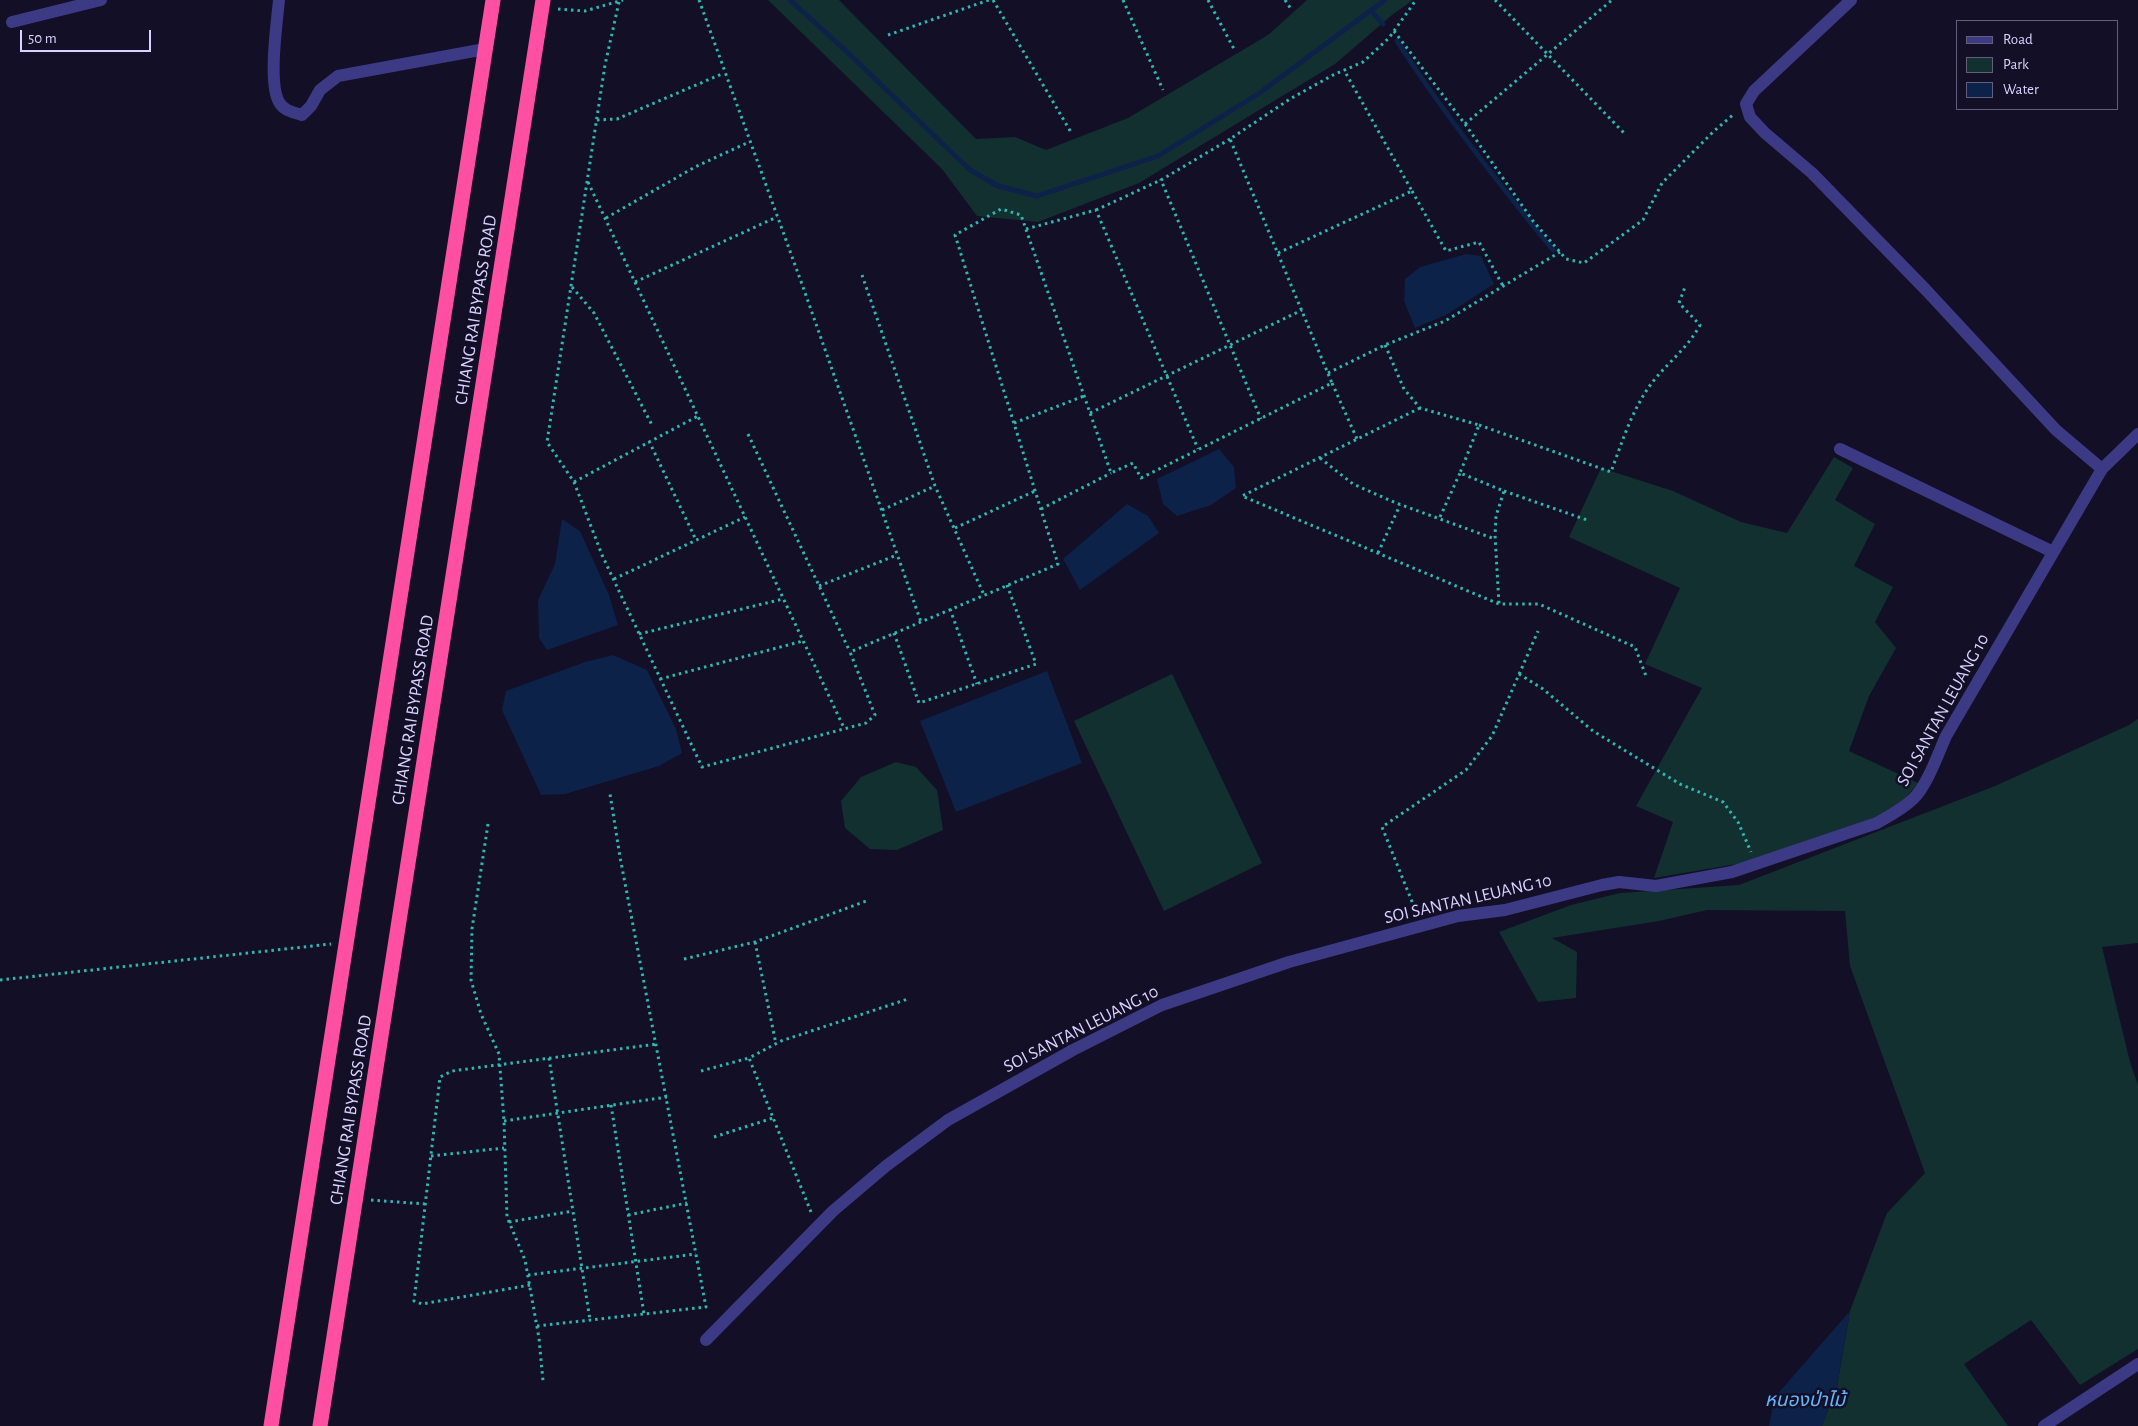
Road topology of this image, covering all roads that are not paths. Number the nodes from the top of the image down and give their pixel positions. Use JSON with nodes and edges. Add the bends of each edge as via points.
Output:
{"nodes":[{"id":1,"x":101,"y":0,"type":"edge"},
{"id":2,"x":278,"y":0,"type":"edge"},
{"id":3,"x":493,"y":0,"type":"edge"},
{"id":4,"x":1851,"y":0,"type":"edge"},
{"id":5,"x":543,"y":4,"type":"edge"},
{"id":6,"x":12,"y":22,"type":"dead end"},
{"id":7,"x":485,"y":49,"type":"junction"},
{"id":8,"x":2138,"y":434,"type":"edge"},
{"id":9,"x":1840,"y":449,"type":"dead end"},
{"id":10,"x":2102,"y":469,"type":"junction"},
{"id":11,"x":2053,"y":552,"type":"junction"},
{"id":12,"x":706,"y":1340,"type":"dead end"},
{"id":13,"x":2138,"y":1364,"type":"edge"},
{"id":14,"x":271,"y":1426,"type":"edge"},
{"id":15,"x":320,"y":1426,"type":"edge"},
{"id":16,"x":2044,"y":1426,"type":"edge"}],
"edges":[{"from":1,"to":6,"type":"street"},
{"from":2,"to":7,"type":"street","via":[[274,88],[278,102],[287,110],[302,115],[320,90],[338,76]]},
{"from":3,"to":7,"type":"highway","name":"CHIANG RAI BYPASS ROAD"},
{"from":4,"to":10,"type":"street","via":[[1754,91],[1746,104],[1750,117],[1812,173],[2056,430]]},
{"from":5,"to":15,"type":"highway","name":"CHIANG RAI BYPASS ROAD"},
{"from":7,"to":14,"type":"highway","name":"CHIANG RAI BYPASS ROAD"},
{"from":8,"to":10,"type":"street","name":"SOI SANTAN LEUANG 10"},
{"from":9,"to":11,"type":"street"},
{"from":10,"to":11,"type":"street","name":"SOI SANTAN LEUANG 10"},
{"from":11,"to":12,"type":"street","name":"SOI SANTAN LEUANG 10","via":[[1946,736],[1914,799],[1877,823],[1732,872],[1656,886],[1620,882],[1602,884],[1505,910],[1458,916],[1289,962],[1162,1005],[948,1120],[886,1166],[816,1227]]},
{"from":13,"to":16,"type":"street"}]}
